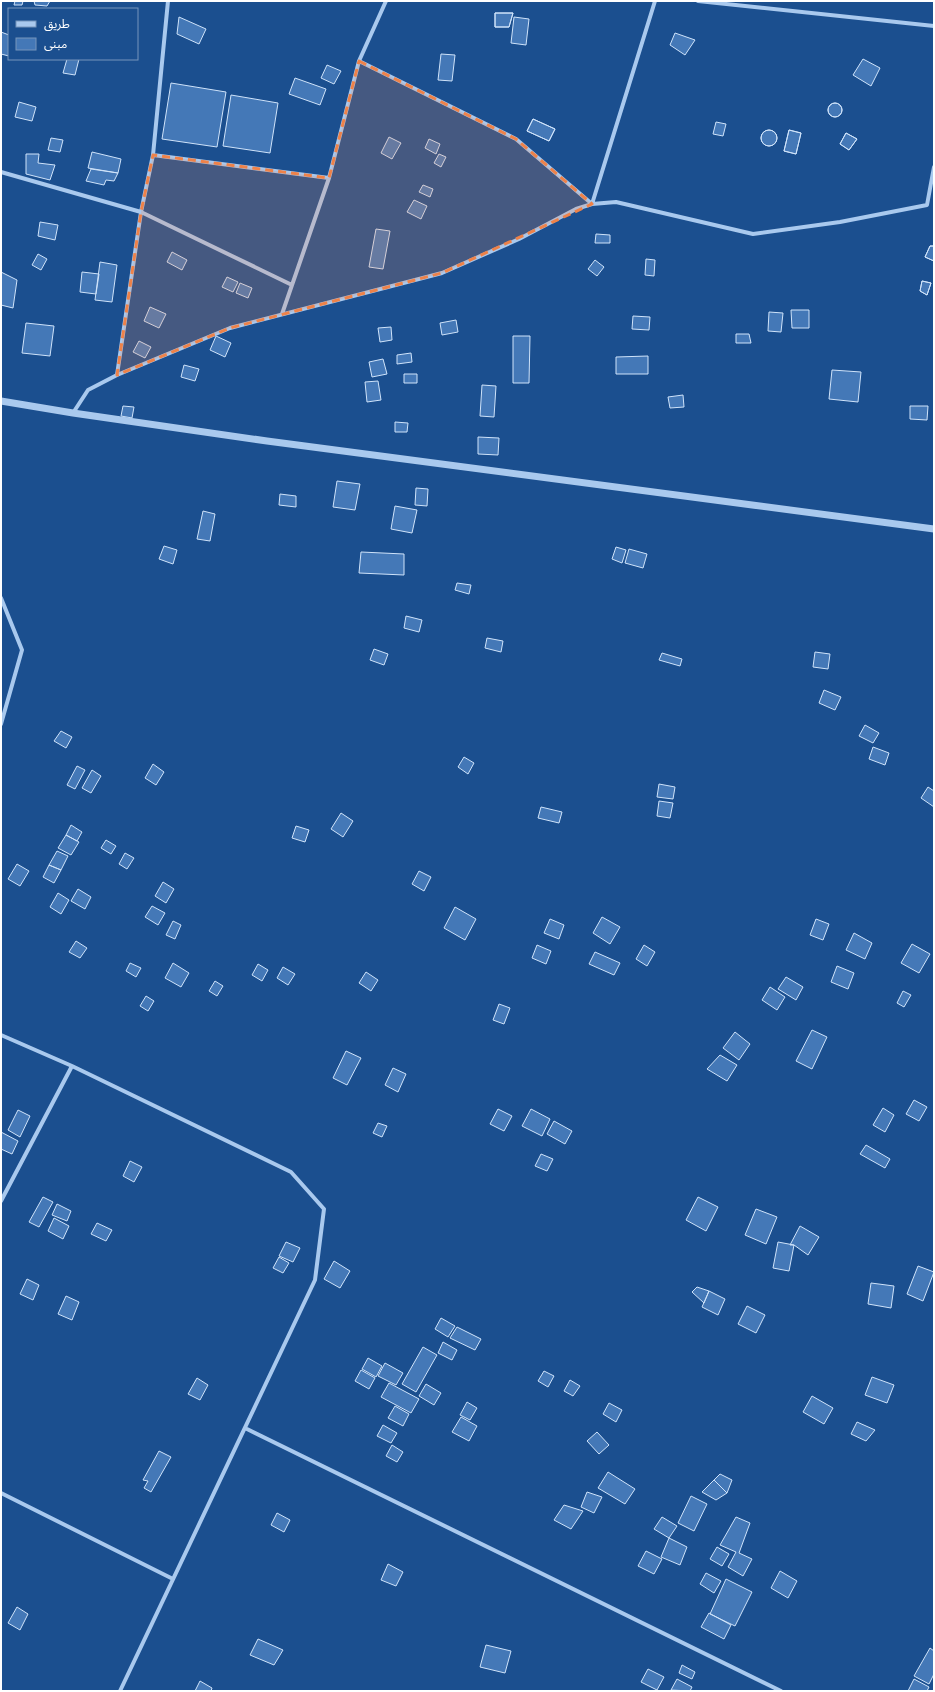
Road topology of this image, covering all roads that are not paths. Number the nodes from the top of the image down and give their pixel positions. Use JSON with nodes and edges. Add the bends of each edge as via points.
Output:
{"nodes":[{"id":1,"x":168,"y":1,"type":"edge"},
{"id":2,"x":386,"y":1,"type":"edge"},
{"id":3,"x":655,"y":1,"type":"edge"},
{"id":4,"x":698,"y":1,"type":"edge"},
{"id":5,"x":934,"y":26,"type":"edge"},
{"id":6,"x":359,"y":62,"type":"junction"},
{"id":7,"x":153,"y":155,"type":"junction"},
{"id":8,"x":934,"y":167,"type":"edge"},
{"id":9,"x":1,"y":172,"type":"edge"},
{"id":10,"x":328,"y":178,"type":"junction"},
{"id":11,"x":592,"y":204,"type":"junction"},
{"id":12,"x":141,"y":212,"type":"junction"},
{"id":13,"x":292,"y":285,"type":"junction"},
{"id":14,"x":282,"y":314,"type":"junction"},
{"id":15,"x":117,"y":375,"type":"junction"},
{"id":16,"x":1,"y":401,"type":"edge"},
{"id":17,"x":73,"y":413,"type":"junction"},
{"id":18,"x":934,"y":529,"type":"edge"},
{"id":19,"x":1,"y":598,"type":"edge"},
{"id":20,"x":1,"y":724,"type":"edge"},
{"id":21,"x":1,"y":1035,"type":"edge"},
{"id":22,"x":72,"y":1066,"type":"junction"},
{"id":23,"x":1,"y":1201,"type":"edge"},
{"id":24,"x":245,"y":1428,"type":"junction"},
{"id":25,"x":1,"y":1493,"type":"edge"},
{"id":26,"x":173,"y":1579,"type":"junction"},
{"id":27,"x":120,"y":1691,"type":"edge"},
{"id":28,"x":782,"y":1691,"type":"edge"}],
"edges":[{"from":1,"to":7,"type":"street"},
{"from":2,"to":6,"type":"street"},
{"from":3,"to":11,"type":"street"},
{"from":4,"to":5,"type":"street"},
{"from":6,"to":10,"type":"street"},
{"from":6,"to":11,"type":"street","via":[[516,139]]},
{"from":7,"to":10,"type":"street"},
{"from":7,"to":12,"type":"street"},
{"from":8,"to":11,"type":"street","via":[[927,205],[840,222],[753,234],[616,202]]},
{"from":9,"to":12,"type":"street"},
{"from":10,"to":13,"type":"street"},
{"from":11,"to":14,"type":"street","via":[[576,209],[519,239],[442,273]]},
{"from":12,"to":13,"type":"street"},
{"from":12,"to":15,"type":"street"},
{"from":13,"to":14,"type":"street"},
{"from":14,"to":15,"type":"street","via":[[230,328]]},
{"from":15,"to":17,"type":"street","via":[[88,390]]},
{"from":16,"to":17,"type":"street"},
{"from":17,"to":18,"type":"street"},
{"from":19,"to":20,"type":"street","via":[[22,650]]},
{"from":21,"to":22,"type":"street"},
{"from":22,"to":23,"type":"street"},
{"from":22,"to":24,"type":"street","via":[[291,1172],[324,1209],[315,1280]]},
{"from":24,"to":26,"type":"street"},
{"from":24,"to":28,"type":"street"},
{"from":25,"to":26,"type":"street"},
{"from":26,"to":27,"type":"street"}]}
